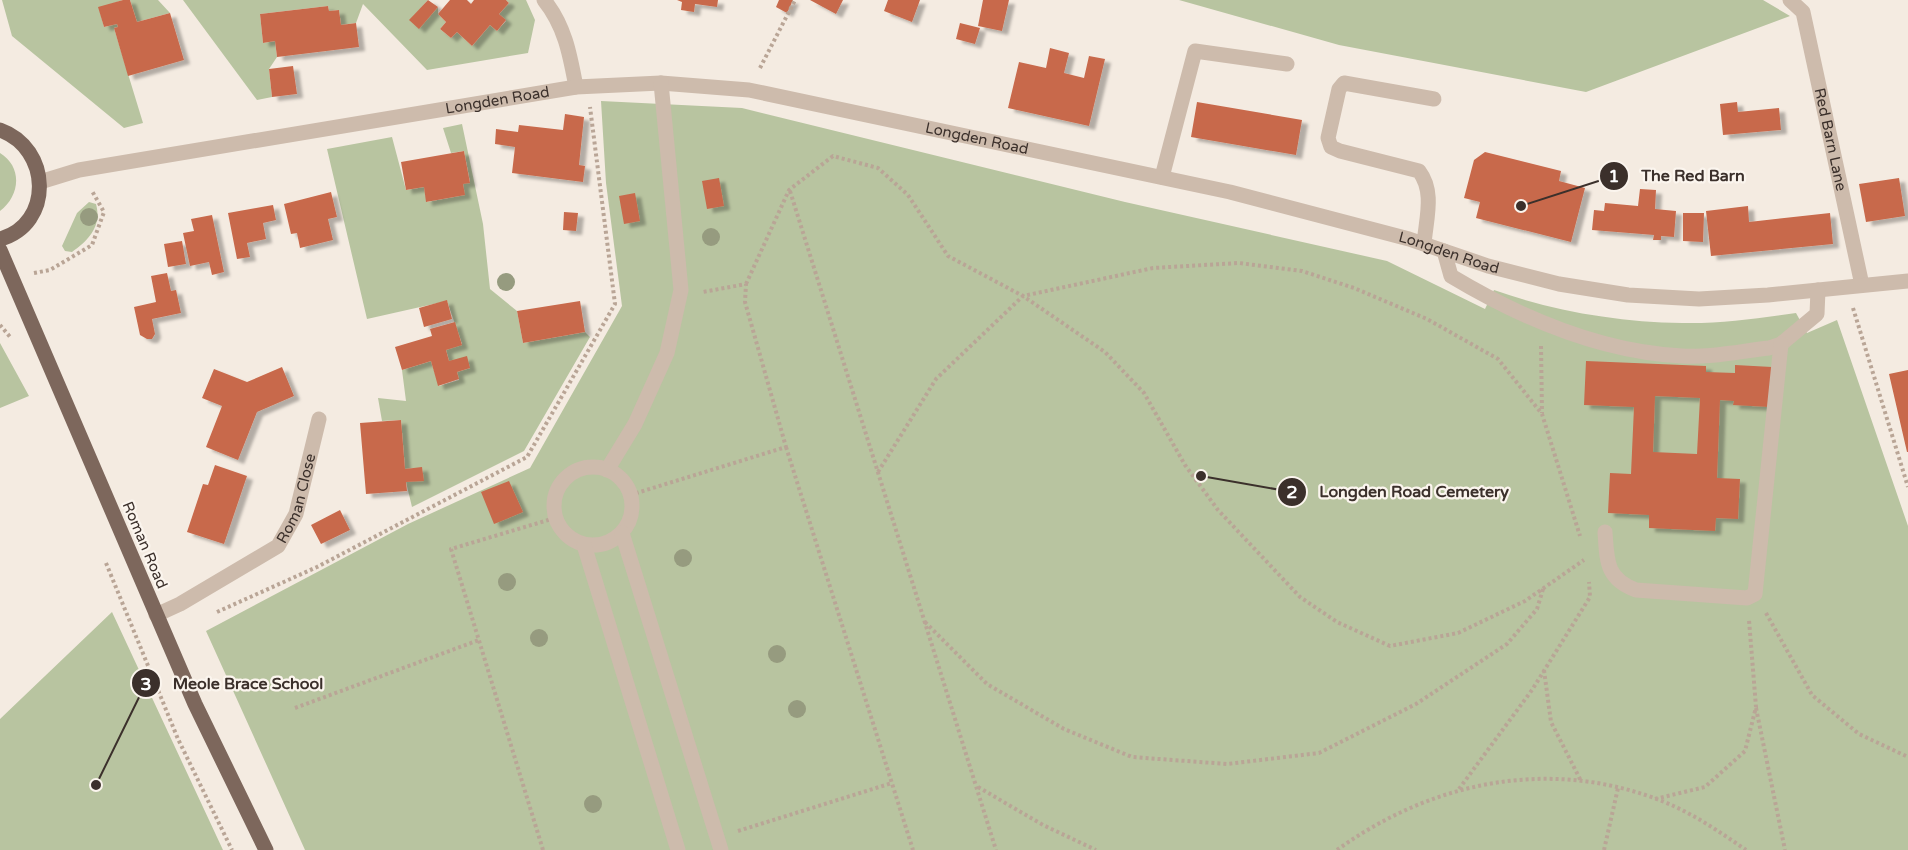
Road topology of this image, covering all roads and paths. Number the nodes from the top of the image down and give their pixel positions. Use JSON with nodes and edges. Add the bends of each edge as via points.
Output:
{"nodes":[{"id":1,"x":544,"y":0,"type":"edge"},
{"id":2,"x":795,"y":0,"type":"edge"},
{"id":3,"x":1790,"y":0,"type":"edge"},
{"id":4,"x":1287,"y":64,"type":"dead end"},
{"id":5,"x":661,"y":83,"type":"junction"},
{"id":6,"x":581,"y":87,"type":"junction"},
{"id":7,"x":748,"y":90,"type":"junction"},
{"id":8,"x":1434,"y":99,"type":"dead end"},
{"id":9,"x":0,"y":130,"type":"edge"},
{"id":10,"x":79,"y":170,"type":"junction"},
{"id":11,"x":1162,"y":177,"type":"junction"},
{"id":12,"x":40,"y":182,"type":"junction"},
{"id":13,"x":789,"y":190,"type":"junction"},
{"id":14,"x":0,"y":238,"type":"edge"},
{"id":15,"x":1424,"y":244,"type":"junction"},
{"id":16,"x":0,"y":250,"type":"edge"},
{"id":17,"x":1444,"y":251,"type":"junction"},
{"id":18,"x":50,"y":270,"type":"dead end"},
{"id":19,"x":1908,"y":280,"type":"edge"},
{"id":20,"x":746,"y":284,"type":"junction"},
{"id":21,"x":1854,"y":286,"type":"junction"},
{"id":22,"x":681,"y":290,"type":"junction"},
{"id":23,"x":1818,"y":291,"type":"junction"},
{"id":24,"x":1023,"y":296,"type":"junction"},
{"id":25,"x":1540,"y":321,"type":"junction"},
{"id":26,"x":1781,"y":344,"type":"junction"},
{"id":27,"x":1542,"y":414,"type":"junction"},
{"id":28,"x":319,"y":419,"type":"dead end"},
{"id":29,"x":786,"y":447,"type":"junction"},
{"id":30,"x":607,"y":470,"type":"junction"},
{"id":31,"x":878,"y":472,"type":"junction"},
{"id":32,"x":1908,"y":487,"type":"edge"},
{"id":33,"x":630,"y":495,"type":"junction"},
{"id":34,"x":555,"y":518,"type":"junction"},
{"id":35,"x":1605,"y":532,"type":"dead end"},
{"id":36,"x":621,"y":533,"type":"junction"},
{"id":37,"x":584,"y":544,"type":"junction"},
{"id":38,"x":1606,"y":551,"type":"junction"},
{"id":39,"x":1587,"y":558,"type":"junction"},
{"id":40,"x":1588,"y":568,"type":"dead end"},
{"id":41,"x":1589,"y":578,"type":"dead end"},
{"id":42,"x":1543,"y":589,"type":"junction"},
{"id":43,"x":1751,"y":596,"type":"junction"},
{"id":44,"x":156,"y":615,"type":"junction"},
{"id":45,"x":211,"y":615,"type":"dead end"},
{"id":46,"x":925,"y":622,"type":"junction"},
{"id":47,"x":479,"y":640,"type":"junction"},
{"id":48,"x":1544,"y":670,"type":"junction"},
{"id":49,"x":1756,"y":707,"type":"junction"},
{"id":50,"x":295,"y":708,"type":"dead end"},
{"id":51,"x":1908,"y":757,"type":"edge"},
{"id":52,"x":1581,"y":781,"type":"junction"},
{"id":53,"x":892,"y":783,"type":"junction"},
{"id":54,"x":976,"y":787,"type":"junction"},
{"id":55,"x":1618,"y":788,"type":"junction"},
{"id":56,"x":1459,"y":789,"type":"junction"},
{"id":57,"x":1655,"y":799,"type":"junction"},
{"id":58,"x":719,"y":844,"type":"edge"},
{"id":59,"x":266,"y":850,"type":"edge"},
{"id":60,"x":543,"y":850,"type":"edge"},
{"id":61,"x":678,"y":850,"type":"edge"},
{"id":62,"x":913,"y":850,"type":"edge"},
{"id":63,"x":996,"y":850,"type":"edge"},
{"id":64,"x":1096,"y":850,"type":"edge"},
{"id":65,"x":1338,"y":850,"type":"edge"},
{"id":66,"x":1604,"y":850,"type":"edge"},
{"id":67,"x":1746,"y":850,"type":"edge"},
{"id":68,"x":1785,"y":850,"type":"edge"}],
"edges":[{"from":1,"to":6,"type":"street","via":[[556,14]]},
{"from":2,"to":7,"type":"path"},
{"from":3,"to":21,"type":"street","name":"Red Barn Lane","via":[[1803,12]]},
{"from":4,"to":11,"type":"street","via":[[1194,51]]},
{"from":5,"to":6,"type":"street","name":"Longden Road"},
{"from":5,"to":7,"type":"street","name":"Longden Road"},
{"from":5,"to":22,"type":"street"},
{"from":6,"to":10,"type":"street","name":"Longden Road"},
{"from":6,"to":45,"type":"path","via":[[615,304],[527,458],[317,567]]},
{"from":7,"to":11,"type":"street","name":"Longden Road"},
{"from":8,"to":15,"type":"street","via":[[1344,83],[1339,89],[1328,138],[1331,147],[1340,151],[1419,171],[1427,181],[1429,196]]},
{"from":9,"to":12,"type":"main road","via":[[31,152]]},
{"from":10,"to":12,"type":"street","name":"Longden Road"},
{"from":10,"to":18,"type":"path","via":[[104,212],[92,245]]},
{"from":11,"to":15,"type":"street","name":"Longden Road"},
{"from":12,"to":14,"type":"main road","via":[[36,207],[21,227]]},
{"from":13,"to":20,"type":"path"},
{"from":13,"to":24,"type":"path","via":[[833,156],[878,168],[908,195],[948,256]]},
{"from":13,"to":31,"type":"path"},
{"from":15,"to":17,"type":"street","name":"Longden Road"},
{"from":16,"to":44,"type":"main road","name":"Roman Road"},
{"from":17,"to":23,"type":"street","name":"Longden Road","via":[[1559,284],[1628,295],[1699,299]]},
{"from":17,"to":25,"type":"street","via":[[1451,276],[1489,299]]},
{"from":19,"to":21,"type":"street","name":"Longden Road"},
{"from":20,"to":22,"type":"path","via":[[706,292]]},
{"from":20,"to":29,"type":"path","via":[[745,302]]},
{"from":21,"to":23,"type":"street","name":"Longden Road"},
{"from":21,"to":32,"type":"path"},
{"from":22,"to":30,"type":"street","via":[[667,353],[634,424]]},
{"from":23,"to":26,"type":"street","via":[[1817,314]]},
{"from":24,"to":27,"type":"path","via":[[1153,268],[1239,262],[1302,271],[1427,319],[1498,359]]},
{"from":24,"to":31,"type":"path","via":[[936,380]]},
{"from":24,"to":42,"type":"path","via":[[1106,352],[1144,393],[1185,465],[1218,510],[1300,597],[1337,622],[1390,646],[1458,633]]},
{"from":25,"to":26,"type":"street","via":[[1628,349],[1684,356]]},
{"from":25,"to":27,"type":"path"},
{"from":26,"to":43,"type":"street"},
{"from":27,"to":39,"type":"path"},
{"from":28,"to":44,"type":"street","name":"Roman Close","via":[[296,514],[278,546]]},
{"from":29,"to":33,"type":"path"},
{"from":29,"to":53,"type":"path"},
{"from":30,"to":33,"type":"street","via":[[621,480]]},
{"from":30,"to":34,"type":"street","via":[[593,467],[566,477],[557,489]]},
{"from":31,"to":46,"type":"path"},
{"from":33,"to":36,"type":"street","via":[[629,521]]},
{"from":34,"to":37,"type":"street","via":[[561,530]]},
{"from":34,"to":47,"type":"path","via":[[452,549]]},
{"from":35,"to":38,"type":"street"},
{"from":36,"to":37,"type":"street","via":[[598,545]]},
{"from":36,"to":58,"type":"street"},
{"from":37,"to":61,"type":"street"},
{"from":38,"to":39,"type":"path"},
{"from":38,"to":43,"type":"street","via":[[1609,566],[1620,584],[1636,590]]},
{"from":39,"to":40,"type":"path"},
{"from":39,"to":42,"type":"path"},
{"from":41,"to":48,"type":"path","via":[[1590,597]]},
{"from":42,"to":46,"type":"path","via":[[1537,609],[1507,644],[1416,704],[1319,753],[1227,764],[1132,757],[1064,729],[987,684]]},
{"from":43,"to":49,"type":"path"},
{"from":43,"to":51,"type":"path","via":[[1812,695],[1859,734]]},
{"from":44,"to":59,"type":"main road","name":"Roman Road"},
{"from":46,"to":54,"type":"path"},
{"from":47,"to":50,"type":"path"},
{"from":47,"to":60,"type":"path"},
{"from":48,"to":52,"type":"path","via":[[1551,722]]},
{"from":48,"to":56,"type":"path"},
{"from":49,"to":57,"type":"path","via":[[1745,751],[1705,787]]},
{"from":49,"to":68,"type":"path"},
{"from":52,"to":55,"type":"path"},
{"from":52,"to":56,"type":"path","via":[[1520,779]]},
{"from":53,"to":58,"type":"path"},
{"from":53,"to":62,"type":"path"},
{"from":54,"to":63,"type":"path"},
{"from":54,"to":64,"type":"path"},
{"from":55,"to":57,"type":"path"},
{"from":55,"to":66,"type":"path"},
{"from":56,"to":65,"type":"path","via":[[1412,805],[1368,828]]},
{"from":57,"to":67,"type":"path","via":[[1706,822]]}]}
